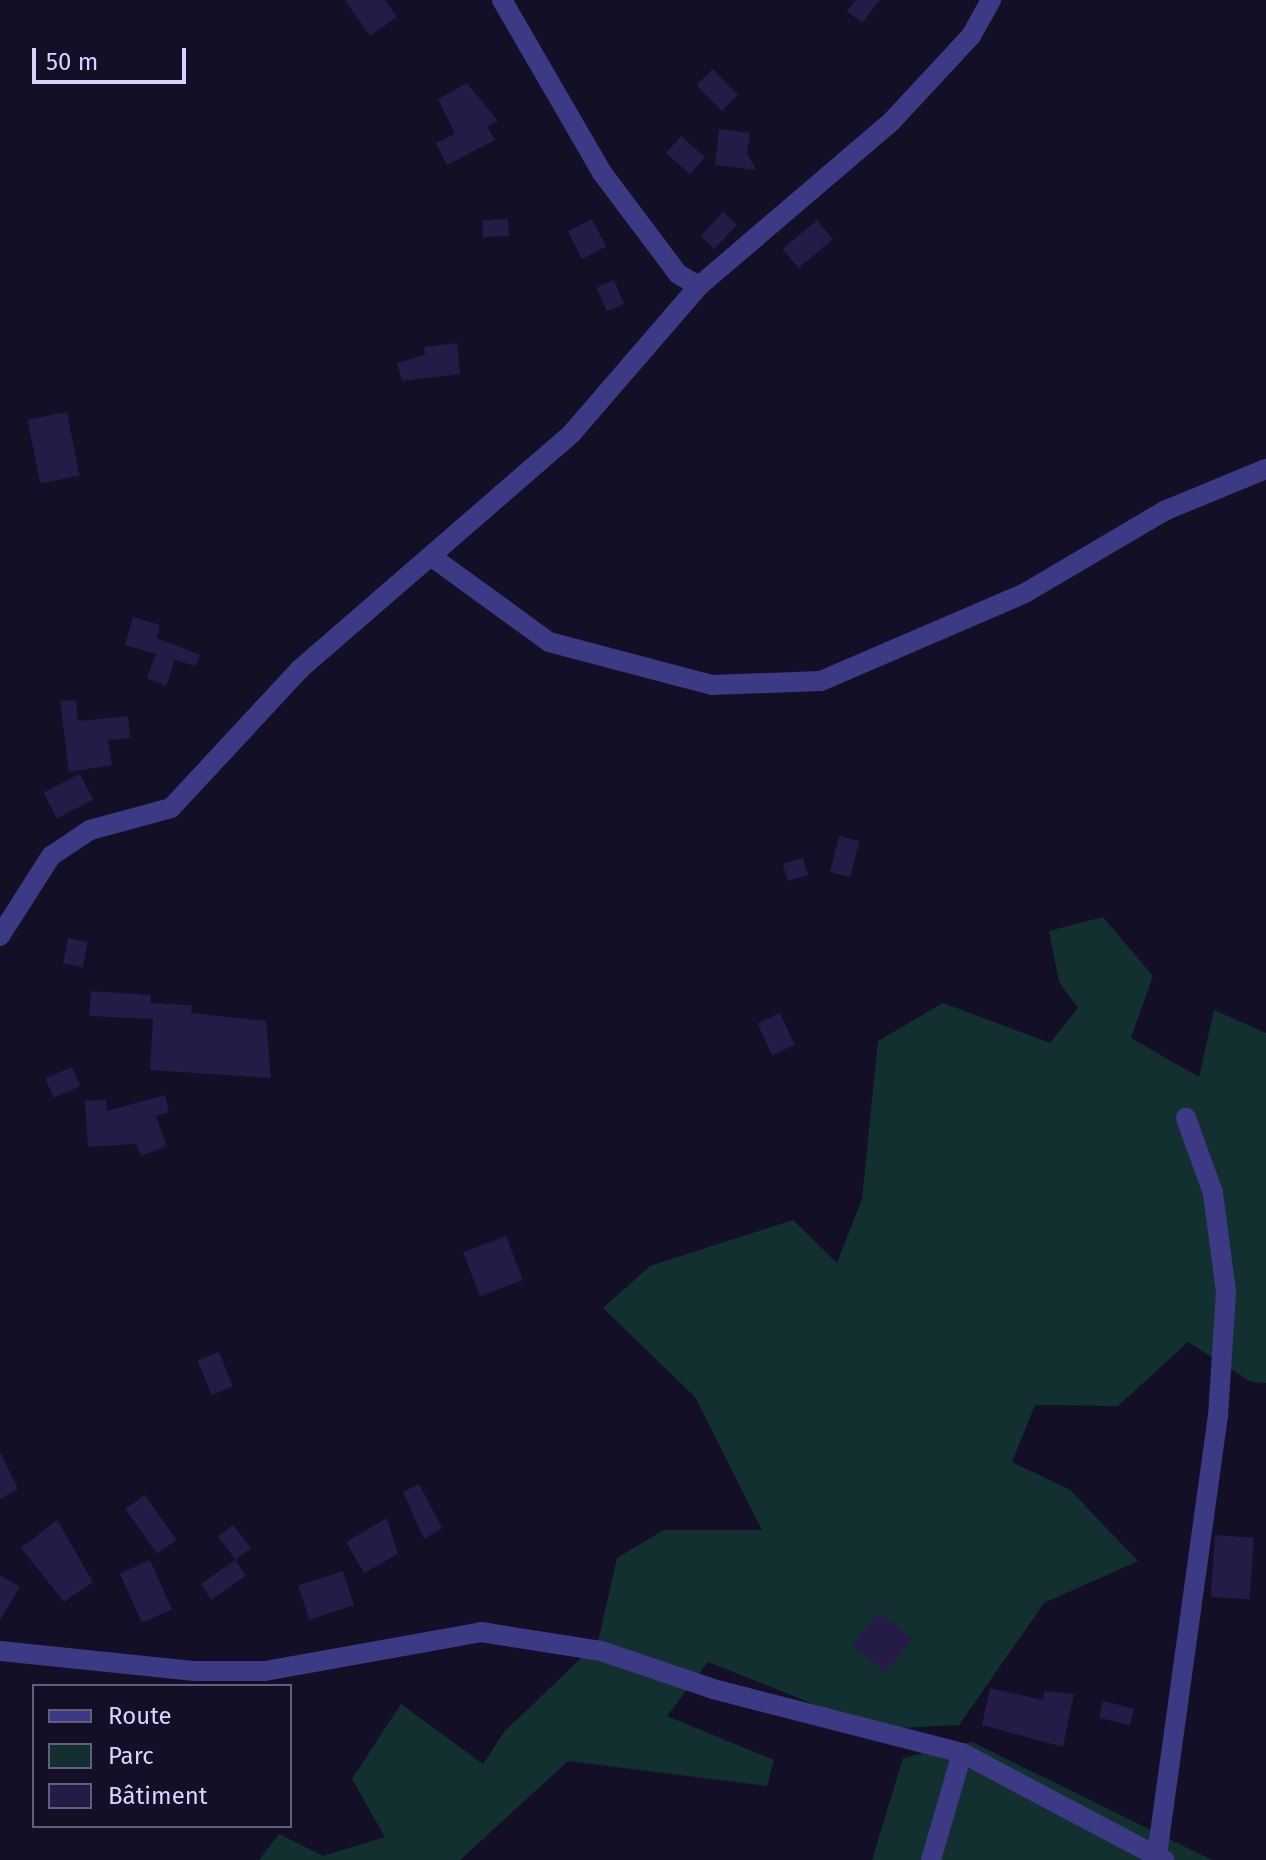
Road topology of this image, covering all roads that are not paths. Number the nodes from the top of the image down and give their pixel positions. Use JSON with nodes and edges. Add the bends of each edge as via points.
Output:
{"nodes":[{"id":1,"x":502,"y":0,"type":"edge"},
{"id":2,"x":991,"y":0,"type":"edge"},
{"id":3,"x":699,"y":286,"type":"junction"},
{"id":4,"x":1266,"y":469,"type":"edge"},
{"id":5,"x":432,"y":557,"type":"junction"},
{"id":6,"x":0,"y":936,"type":"edge"},
{"id":7,"x":1186,"y":1118,"type":"dead end"},
{"id":8,"x":0,"y":1651,"type":"edge"},
{"id":9,"x":962,"y":1753,"type":"junction"},
{"id":10,"x":1160,"y":1858,"type":"edge"},
{"id":11,"x":931,"y":1860,"type":"edge"}],
"edges":[{"from":1,"to":3,"type":"street","via":[[603,174],[678,274]]},
{"from":2,"to":3,"type":"street","via":[[971,36],[868,144]]},
{"from":3,"to":5,"type":"street","via":[[572,433]]},
{"from":4,"to":5,"type":"street","via":[[1164,511],[1025,593],[821,681],[712,685],[549,642]]},
{"from":5,"to":6,"type":"street","via":[[300,669],[171,808],[90,830],[51,856]]},
{"from":7,"to":10,"type":"street","via":[[1213,1193],[1226,1292],[1218,1416]]},
{"from":8,"to":9,"type":"street","via":[[265,1671],[481,1632],[601,1651],[713,1689]]},
{"from":9,"to":10,"type":"street"},
{"from":9,"to":11,"type":"street"}]}
